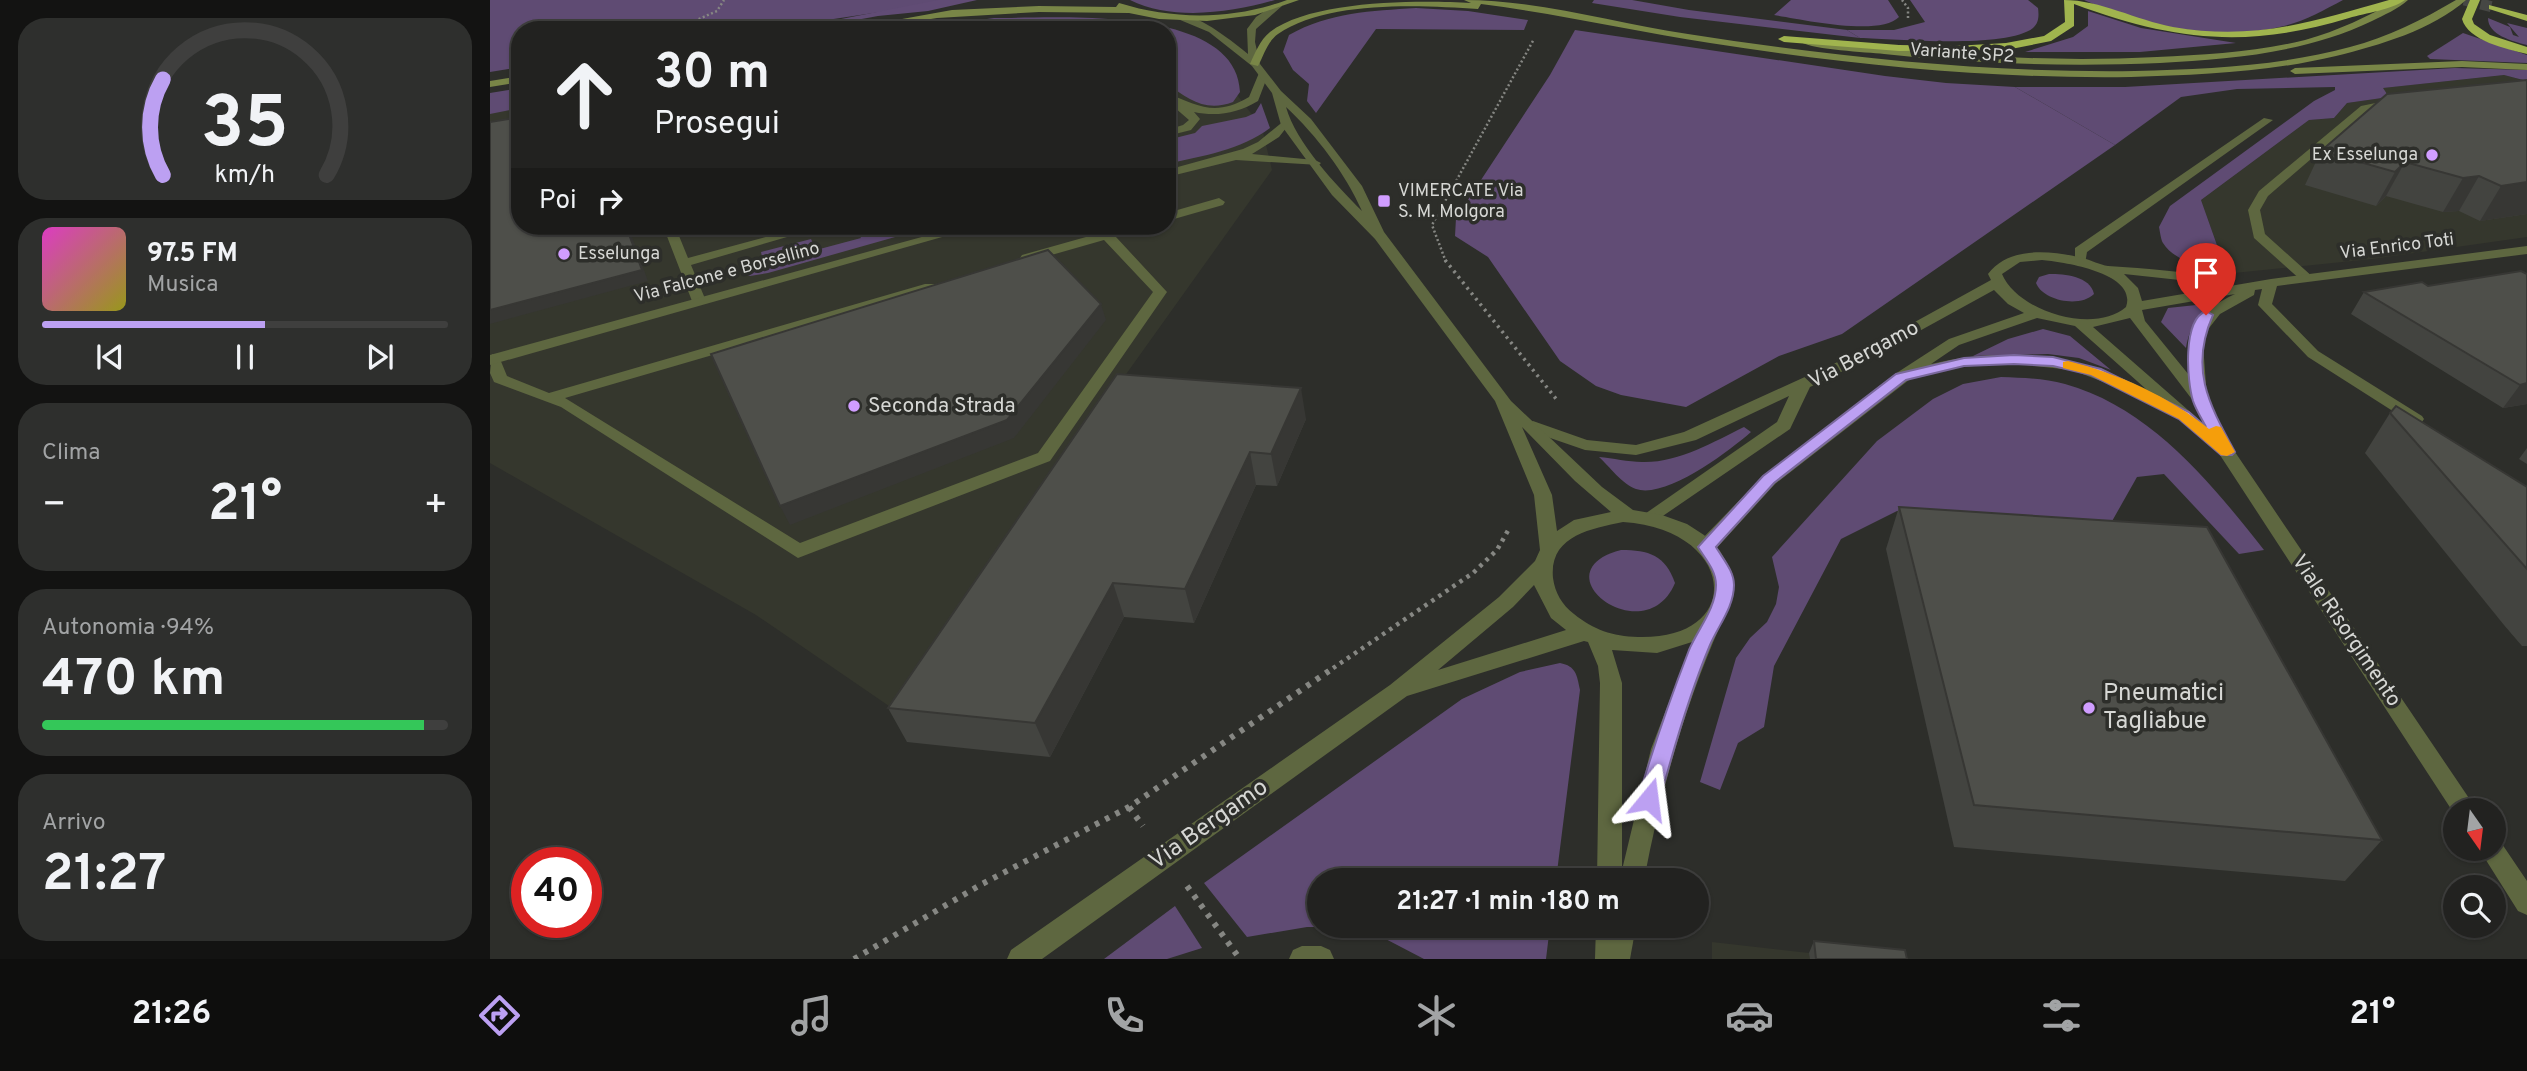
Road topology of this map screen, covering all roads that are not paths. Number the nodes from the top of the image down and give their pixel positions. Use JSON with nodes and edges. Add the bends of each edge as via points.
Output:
{"nodes":[{"id":1,"x":1017,"y":0,"type":"edge"},
{"id":2,"x":1111,"y":0,"type":"edge"},
{"id":3,"x":1303,"y":0,"type":"edge"},
{"id":4,"x":1468,"y":0,"type":"edge"},
{"id":5,"x":1528,"y":0,"type":"edge"},
{"id":6,"x":2071,"y":0,"type":"edge"},
{"id":7,"x":2402,"y":0,"type":"edge"},
{"id":8,"x":2462,"y":0,"type":"edge"},
{"id":9,"x":2474,"y":0,"type":"edge"},
{"id":10,"x":1292,"y":1,"type":"edge"},
{"id":11,"x":1278,"y":6,"type":"junction"},
{"id":12,"x":2493,"y":7,"type":"dead end"},
{"id":13,"x":1130,"y":10,"type":"junction"},
{"id":14,"x":940,"y":16,"type":"junction"},
{"id":15,"x":1177,"y":17,"type":"junction"},
{"id":16,"x":2527,"y":17,"type":"edge"},
{"id":17,"x":906,"y":21,"type":"edge"},
{"id":18,"x":1603,"y":23,"type":"junction"},
{"id":19,"x":1678,"y":24,"type":"dead end"},
{"id":20,"x":1771,"y":38,"type":"dead end"},
{"id":21,"x":1784,"y":40,"type":"junction"},
{"id":22,"x":2527,"y":51,"type":"edge"},
{"id":23,"x":1255,"y":64,"type":"junction"},
{"id":24,"x":2527,"y":67,"type":"edge"},
{"id":25,"x":2123,"y":74,"type":"junction"},
{"id":26,"x":1263,"y":75,"type":"junction"},
{"id":27,"x":511,"y":80,"type":"edge"},
{"id":28,"x":490,"y":84,"type":"edge"},
{"id":29,"x":1277,"y":93,"type":"junction"},
{"id":30,"x":2413,"y":100,"type":"edge"},
{"id":31,"x":1176,"y":101,"type":"edge"},
{"id":32,"x":1176,"y":104,"type":"edge"},
{"id":33,"x":2268,"y":120,"type":"dead end"},
{"id":34,"x":1285,"y":123,"type":"junction"},
{"id":35,"x":1176,"y":131,"type":"edge"},
{"id":36,"x":1229,"y":158,"type":"junction"},
{"id":37,"x":1315,"y":163,"type":"junction"},
{"id":38,"x":1176,"y":172,"type":"edge"},
{"id":39,"x":1219,"y":202,"type":"dead end"},
{"id":40,"x":1176,"y":214,"type":"edge"},
{"id":41,"x":674,"y":235,"type":"edge"},
{"id":42,"x":787,"y":235,"type":"edge"},
{"id":43,"x":942,"y":235,"type":"edge"},
{"id":44,"x":1107,"y":235,"type":"joint"},
{"id":45,"x":1380,"y":236,"type":"junction"},
{"id":46,"x":2527,"y":250,"type":"edge"},
{"id":47,"x":2080,"y":261,"type":"junction"},
{"id":48,"x":685,"y":263,"type":"junction"},
{"id":49,"x":1010,"y":263,"type":"edge"},
{"id":50,"x":2099,"y":267,"type":"junction"},
{"id":51,"x":2307,"y":278,"type":"junction"},
{"id":52,"x":949,"y":281,"type":"edge"},
{"id":53,"x":1996,"y":283,"type":"junction"},
{"id":54,"x":2271,"y":283,"type":"junction"},
{"id":55,"x":699,"y":301,"type":"junction"},
{"id":56,"x":2134,"y":307,"type":"junction"},
{"id":57,"x":2037,"y":313,"type":"junction"},
{"id":58,"x":2079,"y":322,"type":"junction"},
{"id":59,"x":491,"y":359,"type":"edge"},
{"id":60,"x":1901,"y":377,"type":"junction"},
{"id":61,"x":1803,"y":384,"type":"junction"},
{"id":62,"x":548,"y":398,"type":"junction"},
{"id":63,"x":1503,"y":401,"type":"junction"},
{"id":64,"x":2201,"y":401,"type":"junction"},
{"id":65,"x":2184,"y":416,"type":"junction"},
{"id":66,"x":1533,"y":426,"type":"junction"},
{"id":67,"x":2431,"y":429,"type":"edge"},
{"id":68,"x":2227,"y":452,"type":"junction"},
{"id":69,"x":1638,"y":517,"type":"junction"},
{"id":70,"x":1706,"y":547,"type":"junction"},
{"id":71,"x":1545,"y":557,"type":"junction"},
{"id":72,"x":1716,"y":615,"type":"junction"},
{"id":73,"x":1591,"y":636,"type":"junction"},
{"id":74,"x":1398,"y":691,"type":"junction"},
{"id":75,"x":2457,"y":798,"type":"edge"},
{"id":76,"x":2499,"y":861,"type":"edge"},
{"id":77,"x":1609,"y":868,"type":"edge"},
{"id":78,"x":1634,"y":868,"type":"edge"},
{"id":79,"x":2527,"y":903,"type":"edge"},
{"id":80,"x":1609,"y":938,"type":"edge"},
{"id":81,"x":1621,"y":938,"type":"edge"},
{"id":82,"x":1020,"y":959,"type":"edge"},
{"id":83,"x":1302,"y":959,"type":"edge"},
{"id":84,"x":1321,"y":959,"type":"edge"},
{"id":85,"x":1608,"y":959,"type":"edge"},
{"id":86,"x":1617,"y":959,"type":"edge"}],
"edges":[{"from":1,"to":14,"type":"main road"},
{"from":2,"to":13,"type":"main road"},
{"from":3,"to":10,"type":"main road"},
{"from":4,"to":18,"type":"main road","name":"Variante SP2"},
{"from":5,"to":19,"type":"main road"},
{"from":6,"to":7,"type":"highway","via":[[2150,27],[2226,35],[2287,30]]},
{"from":6,"to":21,"type":"highway","via":[[2074,18],[2069,25],[2048,38],[2020,45],[1919,49]]},
{"from":7,"to":21,"type":"main road","name":"Variante SP2","via":[[2369,20],[2304,42],[2204,58],[2019,61]]},
{"from":8,"to":25,"type":"main road","name":"Variante SP2","via":[[2395,36],[2317,58],[2210,71]]},
{"from":9,"to":22,"type":"highway","via":[[2469,26]]},
{"from":10,"to":11,"type":"main road"},
{"from":11,"to":15,"type":"main road","via":[[1236,15]]},
{"from":11,"to":23,"type":"street","via":[[1250,29]]},
{"from":12,"to":16,"type":"highway"},
{"from":13,"to":14,"type":"main road","via":[[1039,9]]},
{"from":13,"to":15,"type":"main road"},
{"from":14,"to":17,"type":"main road"},
{"from":15,"to":23,"type":"street","via":[[1212,30]]},
{"from":18,"to":23,"type":"main road","via":[[1441,3],[1362,6],[1324,12],[1283,27],[1263,46]]},
{"from":18,"to":25,"type":"main road","name":"Variante SP2","via":[[1873,63],[2012,74]]},
{"from":20,"to":21,"type":"main road","name":"Variante SP2"},
{"from":23,"to":26,"type":"street"},
{"from":24,"to":25,"type":"main road","via":[[2462,64]]},
{"from":26,"to":29,"type":"street"},
{"from":26,"to":31,"type":"street","via":[[1254,99],[1235,110],[1211,111]]},
{"from":27,"to":28,"type":"main road"},
{"from":29,"to":34,"type":"street"},
{"from":29,"to":45,"type":"street","via":[[1307,121],[1358,189]]},
{"from":30,"to":51,"type":"street","via":[[2365,108],[2263,194],[2254,210],[2259,235]]},
{"from":32,"to":35,"type":"street","via":[[1195,119]]},
{"from":33,"to":47,"type":"street","via":[[2080,251]]},
{"from":34,"to":36,"type":"street","via":[[1273,137]]},
{"from":34,"to":37,"type":"street"},
{"from":36,"to":37,"type":"street","via":[[1275,156]]},
{"from":36,"to":38,"type":"street"},
{"from":37,"to":45,"type":"street","via":[[1336,192]]},
{"from":39,"to":40,"type":"street"},
{"from":41,"to":48,"type":"street"},
{"from":42,"to":48,"type":"street"},
{"from":43,"to":55,"type":"street","name":"Via Falcone e Borsellino"},
{"from":44,"to":49,"type":"street"},
{"from":44,"to":62,"type":"street","via":[[1160,292],[1044,457],[798,551],[567,404]]},
{"from":45,"to":63,"type":"street"},
{"from":46,"to":51,"type":"street","name":"Via Enrico Toti"},
{"from":47,"to":50,"type":"street"},
{"from":47,"to":53,"type":"street","via":[[2042,256],[2010,260],[1995,274]]},
{"from":48,"to":55,"type":"street"},
{"from":50,"to":54,"type":"street","name":"Via Enrico Toti","via":[[2198,280]]},
{"from":50,"to":56,"type":"street","name":"Viale Risorgimento","via":[[2124,282],[2136,299]]},
{"from":51,"to":54,"type":"street","name":"Via Enrico Toti"},
{"from":52,"to":62,"type":"street"},
{"from":53,"to":57,"type":"street","via":[[2010,299]]},
{"from":53,"to":61,"type":"street","name":"Via Bergamo"},
{"from":54,"to":56,"type":"street","name":"Via Enrico Toti"},
{"from":54,"to":64,"type":"street","name":"Viale Risorgimento","via":[[2206,315],[2197,335],[2194,362]]},
{"from":54,"to":67,"type":"street","via":[[2265,305],[2314,354]]},
{"from":55,"to":59,"type":"street","name":"Via Falcone e Borsellino"},
{"from":56,"to":58,"type":"street","name":"Via Enrico Toti","via":[[2114,320]]},
{"from":56,"to":64,"type":"street","name":"Viale Risorgimento","via":[[2138,323]]},
{"from":57,"to":58,"type":"street"},
{"from":57,"to":60,"type":"street","name":"Via Bergamo","via":[[1954,342]]},
{"from":58,"to":65,"type":"street","name":"Viale Risorgimento"},
{"from":59,"to":62,"type":"street","via":[[500,379]]},
{"from":60,"to":65,"type":"street","name":"Viale Risorgimento","via":[[1964,362],[2053,362],[2096,372]]},
{"from":60,"to":70,"type":"street","name":"Via Bergamo","via":[[1769,480]]},
{"from":61,"to":66,"type":"street","via":[[1690,436],[1636,450],[1585,445]]},
{"from":61,"to":69,"type":"street","name":"Via Bergamo","via":[[1784,425]]},
{"from":63,"to":66,"type":"street"},
{"from":63,"to":71,"type":"street","via":[[1543,495]]},
{"from":64,"to":68,"type":"street","name":"Viale Risorgimento"},
{"from":65,"to":68,"type":"street","name":"Viale Risorgimento"},
{"from":66,"to":69,"type":"street","via":[[1599,494]]},
{"from":68,"to":75,"type":"street","name":"Viale Risorgimento"},
{"from":69,"to":70,"type":"street","via":[[1680,528]]},
{"from":69,"to":71,"type":"street","via":[[1606,517],[1581,524],[1563,535]]},
{"from":70,"to":72,"type":"street","via":[[1725,580]]},
{"from":71,"to":73,"type":"street","via":[[1541,583],[1548,602],[1565,622]]},
{"from":71,"to":74,"type":"street","name":"Via Bergamo","via":[[1506,601]]},
{"from":72,"to":73,"type":"street","via":[[1697,632],[1670,643],[1626,646]]},
{"from":72,"to":78,"type":"street","via":[[1700,645],[1670,729],[1642,822]]},
{"from":73,"to":74,"type":"street","name":"Via Bergamo","via":[[1545,643]]},
{"from":73,"to":77,"type":"street","via":[[1608,666],[1611,683]]},
{"from":74,"to":82,"type":"street","name":"Via Bergamo"},
{"from":76,"to":79,"type":"street"},
{"from":80,"to":85,"type":"street"},
{"from":81,"to":86,"type":"street"},
{"from":83,"to":84,"type":"street"}]}
